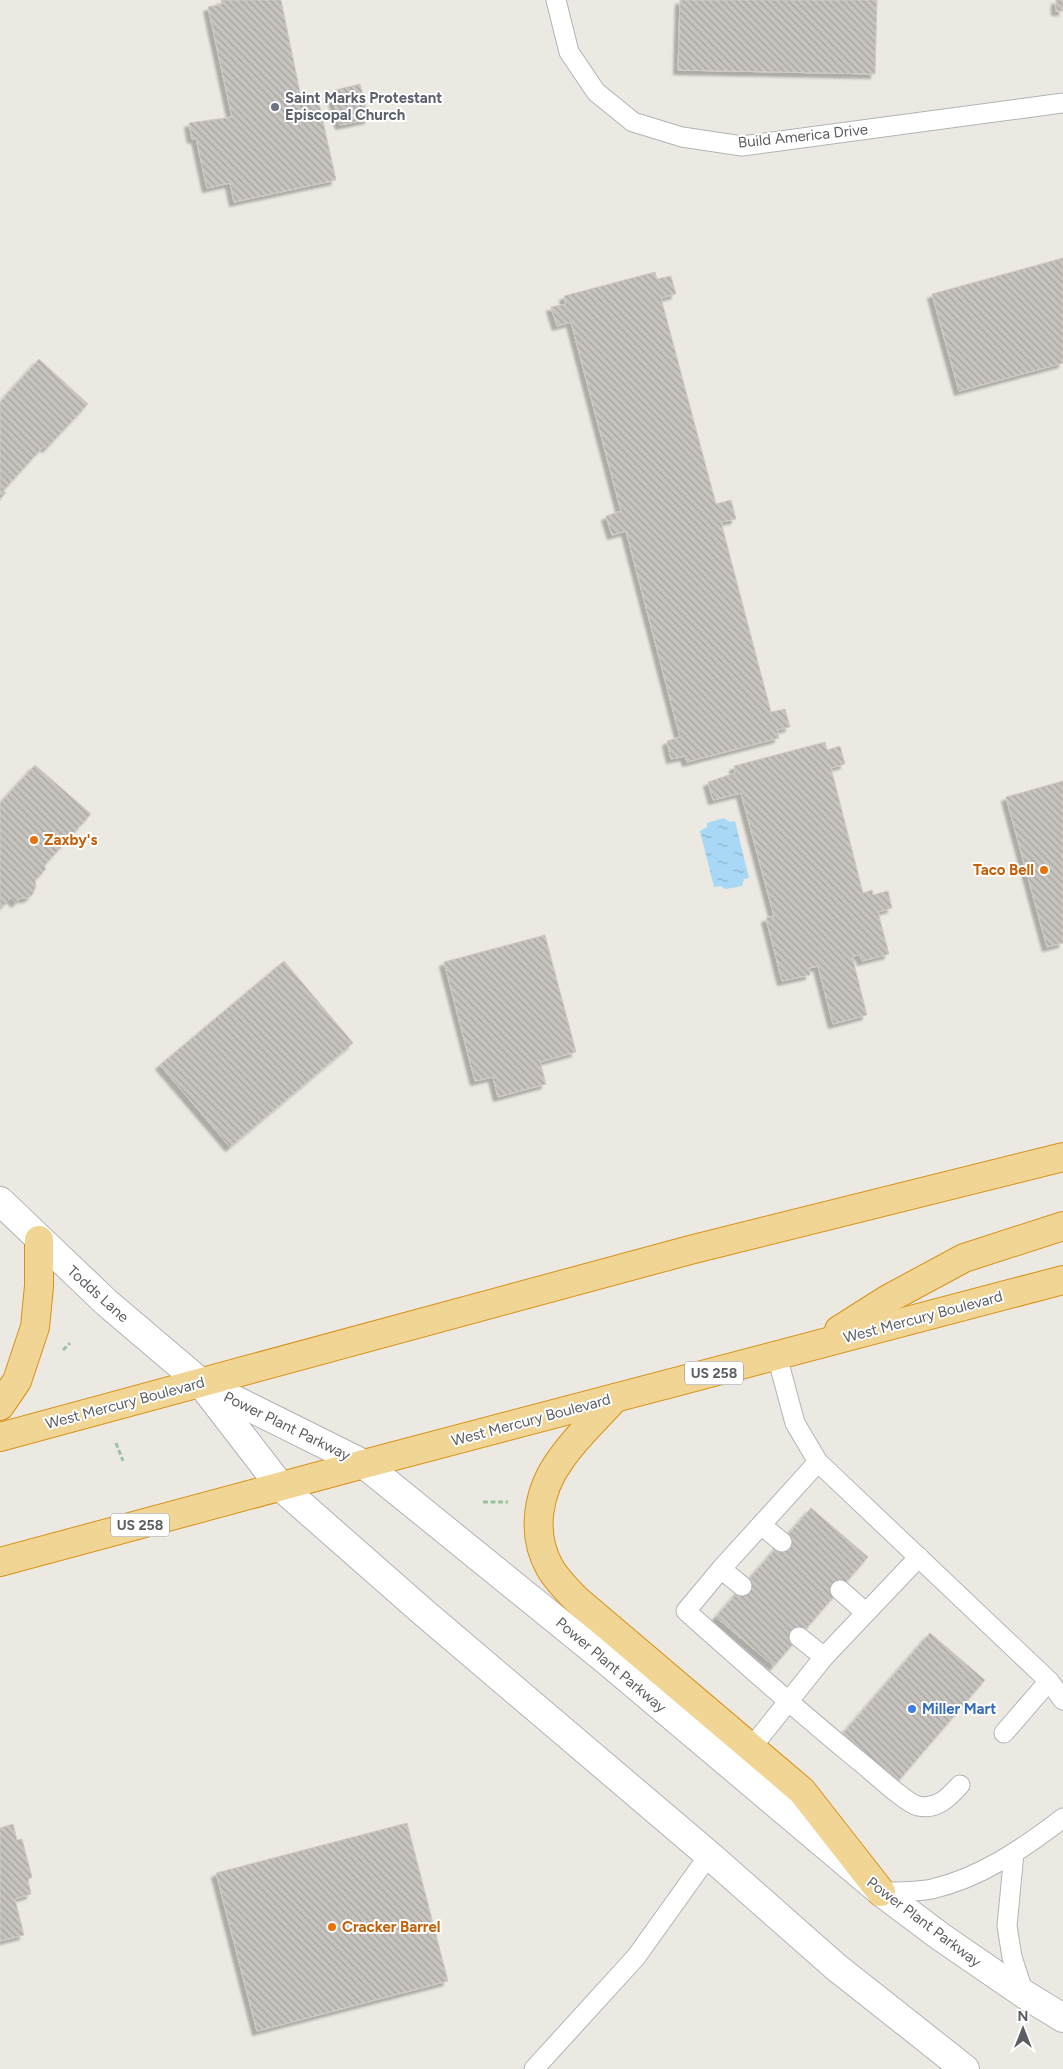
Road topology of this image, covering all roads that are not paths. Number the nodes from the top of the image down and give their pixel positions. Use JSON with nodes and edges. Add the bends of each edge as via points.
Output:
{"nodes":[{"id":1,"x":556,"y":0,"type":"edge"},
{"id":2,"x":1063,"y":103,"type":"edge"},
{"id":3,"x":1063,"y":1157,"type":"edge"},
{"id":4,"x":0,"y":1201,"type":"edge"},
{"id":5,"x":1063,"y":1226,"type":"edge"},
{"id":6,"x":39,"y":1240,"type":"junction"},
{"id":7,"x":1063,"y":1280,"type":"edge"},
{"id":8,"x":814,"y":1345,"type":"junction"},
{"id":9,"x":777,"y":1356,"type":"junction"},
{"id":10,"x":200,"y":1382,"type":"junction"},
{"id":11,"x":615,"y":1398,"type":"junction"},
{"id":12,"x":0,"y":1406,"type":"edge"},
{"id":13,"x":0,"y":1437,"type":"edge"},
{"id":14,"x":818,"y":1462,"type":"junction"},
{"id":15,"x":364,"y":1464,"type":"junction"},
{"id":16,"x":281,"y":1487,"type":"junction"},
{"id":17,"x":761,"y":1525,"type":"junction"},
{"id":18,"x":782,"y":1542,"type":"dead end"},
{"id":19,"x":919,"y":1557,"type":"junction"},
{"id":20,"x":0,"y":1562,"type":"edge"},
{"id":21,"x":721,"y":1570,"type":"junction"},
{"id":22,"x":742,"y":1586,"type":"dead end"},
{"id":23,"x":840,"y":1590,"type":"dead end"},
{"id":24,"x":865,"y":1612,"type":"junction"},
{"id":25,"x":799,"y":1637,"type":"dead end"},
{"id":26,"x":824,"y":1657,"type":"junction"},
{"id":27,"x":1049,"y":1681,"type":"junction"},
{"id":28,"x":1063,"y":1700,"type":"edge"},
{"id":29,"x":787,"y":1702,"type":"junction"},
{"id":30,"x":1004,"y":1733,"type":"dead end"},
{"id":31,"x":751,"y":1748,"type":"junction"},
{"id":32,"x":960,"y":1785,"type":"dead end"},
{"id":33,"x":1063,"y":1818,"type":"edge"},
{"id":34,"x":1014,"y":1853,"type":"junction"},
{"id":35,"x":709,"y":1855,"type":"junction"},
{"id":36,"x":882,"y":1892,"type":"junction"},
{"id":37,"x":1024,"y":1994,"type":"junction"},
{"id":38,"x":1063,"y":2018,"type":"edge"},
{"id":39,"x":534,"y":2069,"type":"edge"},
{"id":40,"x":964,"y":2069,"type":"edge"}],
"edges":[{"from":1,"to":2,"type":"lane","name":"Build America Drive","via":[[569,52],[596,92],[633,122],[682,137],[742,146]]},
{"from":3,"to":10,"type":"highway","name":"West Mercury Boulevard","via":[[690,1250]]},
{"from":4,"to":6,"type":"main road","name":"Todds Lane"},
{"from":5,"to":8,"type":"highway","via":[[964,1258],[888,1299]]},
{"from":6,"to":10,"type":"main road","name":"Todds Lane"},
{"from":6,"to":12,"type":"highway","via":[[35,1327],[17,1381]]},
{"from":7,"to":8,"type":"highway","name":"West Mercury Boulevard","number":"US 258"},
{"from":8,"to":9,"type":"highway","name":"West Mercury Boulevard","number":"US 258"},
{"from":9,"to":11,"type":"highway","name":"West Mercury Boulevard","number":"US 258"},
{"from":9,"to":14,"type":"lane","via":[[796,1423]]},
{"from":10,"to":13,"type":"highway","name":"West Mercury Boulevard"},
{"from":10,"to":15,"type":"main road","name":"Power Plant Parkway"},
{"from":10,"to":16,"type":"main road","name":"Power Plant Parkway"},
{"from":11,"to":15,"type":"highway","name":"West Mercury Boulevard","number":"US 258"},
{"from":11,"to":31,"type":"highway","via":[[561,1458],[552,1473],[538,1517],[541,1548],[560,1583],[577,1600]]},
{"from":14,"to":17,"type":"lane"},
{"from":14,"to":19,"type":"lane"},
{"from":15,"to":16,"type":"highway","name":"West Mercury Boulevard","number":"US 258"},
{"from":15,"to":36,"type":"main road","name":"Power Plant Parkway","via":[[607,1661]]},
{"from":16,"to":20,"type":"highway","name":"West Mercury Boulevard","number":"US 258"},
{"from":16,"to":35,"type":"main road","name":"Power Plant Parkway"},
{"from":17,"to":18,"type":"lane"},
{"from":17,"to":21,"type":"lane"},
{"from":19,"to":24,"type":"lane"},
{"from":19,"to":27,"type":"lane"},
{"from":21,"to":22,"type":"lane"},
{"from":21,"to":29,"type":"lane","via":[[686,1611]]},
{"from":23,"to":24,"type":"lane"},
{"from":24,"to":26,"type":"lane"},
{"from":25,"to":26,"type":"lane"},
{"from":26,"to":29,"type":"lane"},
{"from":27,"to":28,"type":"lane"},
{"from":27,"to":30,"type":"lane"},
{"from":29,"to":31,"type":"lane"},
{"from":29,"to":32,"type":"lane","via":[[916,1805],[930,1807],[947,1800]]},
{"from":31,"to":36,"type":"highway","via":[[802,1791]]},
{"from":33,"to":34,"type":"lane"},
{"from":34,"to":36,"type":"lane","via":[[950,1884],[930,1889]]},
{"from":34,"to":37,"type":"lane","via":[[1007,1926],[1012,1957]]},
{"from":35,"to":39,"type":"lane","via":[[636,1958]]},
{"from":35,"to":40,"type":"main road","name":"Power Plant Parkway","via":[[836,1967]]},
{"from":36,"to":37,"type":"main road","name":"Power Plant Parkway","via":[[941,1938]]},
{"from":37,"to":38,"type":"main road","name":"Power Plant Parkway"}]}
